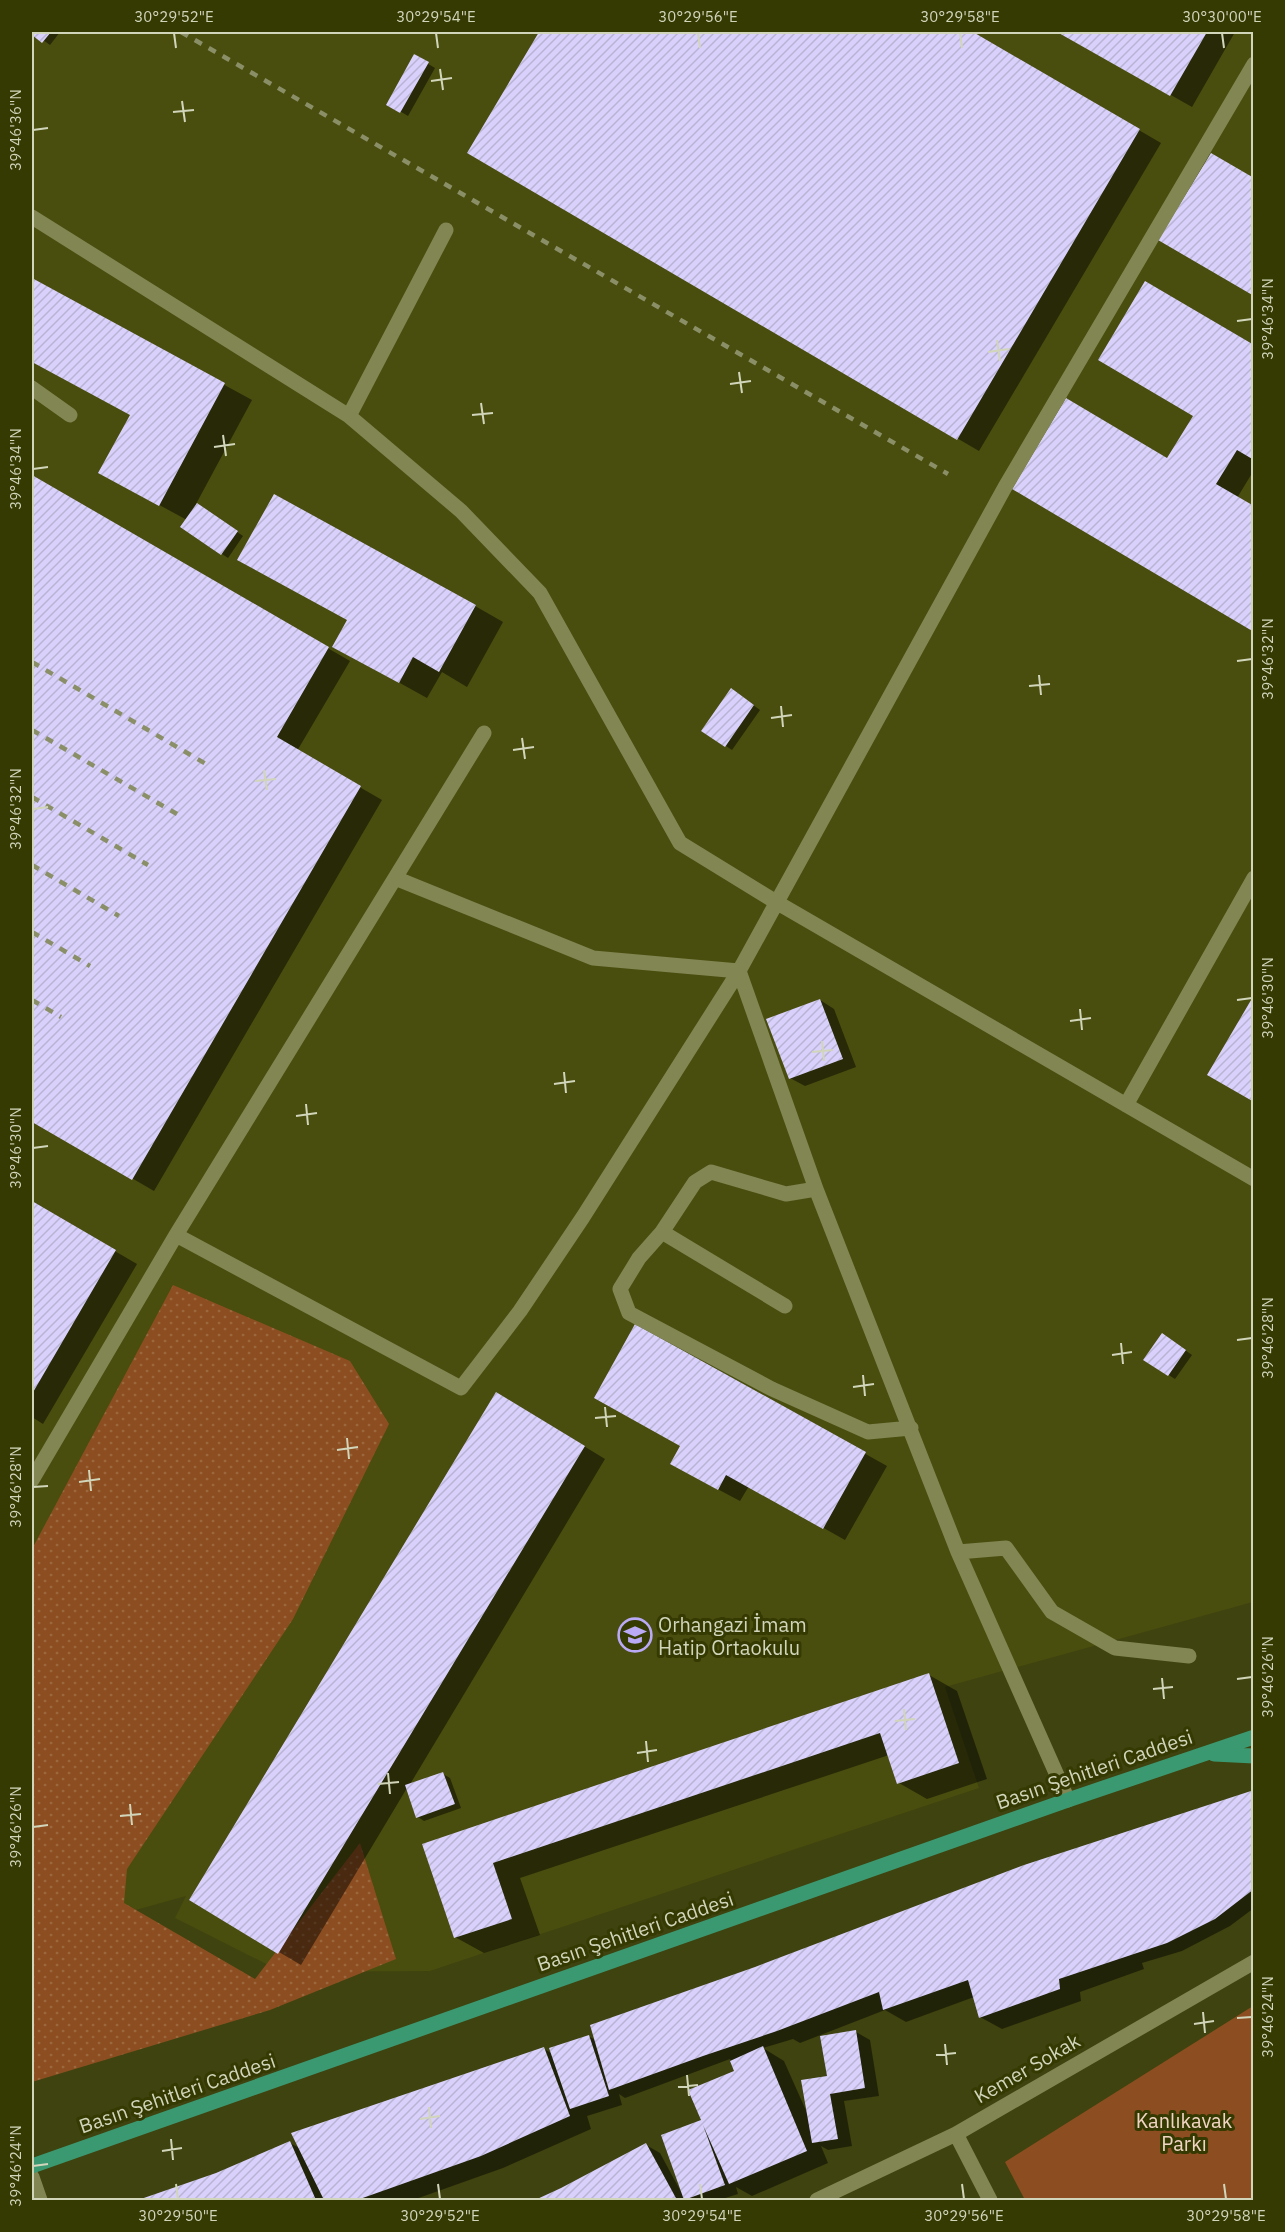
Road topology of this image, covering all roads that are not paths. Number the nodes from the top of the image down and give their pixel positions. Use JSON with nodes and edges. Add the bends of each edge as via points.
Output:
{"nodes":[{"id":1,"x":1254,"y":64,"type":"edge"},
{"id":2,"x":32,"y":217,"type":"edge"},
{"id":3,"x":446,"y":230,"type":"dead end"},
{"id":4,"x":32,"y":388,"type":"edge"},
{"id":5,"x":70,"y":415,"type":"dead end"},
{"id":6,"x":349,"y":416,"type":"junction"},
{"id":7,"x":484,"y":733,"type":"dead end"},
{"id":8,"x":395,"y":878,"type":"junction"},
{"id":9,"x":1254,"y":878,"type":"edge"},
{"id":10,"x":776,"y":902,"type":"junction"},
{"id":11,"x":739,"y":971,"type":"junction"},
{"id":12,"x":1126,"y":1106,"type":"junction"},
{"id":13,"x":1254,"y":1179,"type":"edge"},
{"id":14,"x":816,"y":1189,"type":"junction"},
{"id":15,"x":662,"y":1232,"type":"junction"},
{"id":16,"x":176,"y":1235,"type":"junction"},
{"id":17,"x":785,"y":1306,"type":"dead end"},
{"id":18,"x":911,"y":1428,"type":"junction"},
{"id":19,"x":32,"y":1480,"type":"edge"},
{"id":20,"x":958,"y":1552,"type":"junction"},
{"id":21,"x":1189,"y":1656,"type":"dead end"},
{"id":22,"x":1254,"y":1737,"type":"edge"},
{"id":23,"x":1205,"y":1753,"type":"junction"},
{"id":24,"x":1254,"y":1756,"type":"edge"},
{"id":25,"x":1068,"y":1800,"type":"junction"},
{"id":26,"x":1254,"y":1962,"type":"edge"},
{"id":27,"x":956,"y":2134,"type":"junction"},
{"id":28,"x":32,"y":2166,"type":"edge"},
{"id":29,"x":32,"y":2177,"type":"edge"},
{"id":30,"x":838,"y":2196,"type":"edge"},
{"id":31,"x":40,"y":2200,"type":"edge"},
{"id":32,"x":817,"y":2200,"type":"edge"},
{"id":33,"x":990,"y":2200,"type":"edge"}],
"edges":[{"from":1,"to":10,"type":"street","via":[[1005,487]]},
{"from":2,"to":6,"type":"street"},
{"from":3,"to":6,"type":"street"},
{"from":4,"to":5,"type":"street"},
{"from":6,"to":10,"type":"street","via":[[461,511],[540,593],[680,843]]},
{"from":7,"to":8,"type":"street"},
{"from":8,"to":11,"type":"street","via":[[593,958]]},
{"from":8,"to":16,"type":"street"},
{"from":9,"to":12,"type":"street"},
{"from":10,"to":11,"type":"street"},
{"from":10,"to":12,"type":"street"},
{"from":11,"to":14,"type":"street"},
{"from":11,"to":16,"type":"street","via":[[520,1311],[461,1388]]},
{"from":12,"to":13,"type":"street"},
{"from":14,"to":15,"type":"street","via":[[786,1194],[711,1172],[695,1182]]},
{"from":14,"to":18,"type":"street"},
{"from":15,"to":17,"type":"street"},
{"from":15,"to":18,"type":"street","via":[[639,1258],[620,1289],[629,1313],[772,1389],[868,1432]]},
{"from":16,"to":19,"type":"street"},
{"from":18,"to":20,"type":"street"},
{"from":20,"to":21,"type":"street","via":[[1006,1548],[1052,1612],[1115,1648]]},
{"from":20,"to":25,"type":"street"},
{"from":22,"to":23,"type":"main road","name":"Basın Şehitleri Caddesi"},
{"from":23,"to":24,"type":"main road"},
{"from":23,"to":25,"type":"main road","name":"Basın Şehitleri Caddesi"},
{"from":25,"to":28,"type":"main road","name":"Basın Şehitleri Caddesi"},
{"from":26,"to":27,"type":"street","name":"Kemer Sokak"},
{"from":27,"to":30,"type":"street","name":"Kemer Sokak"},
{"from":27,"to":33,"type":"street"},
{"from":29,"to":31,"type":"street"},
{"from":30,"to":32,"type":"street","name":"Kemer Sokak"}]}
